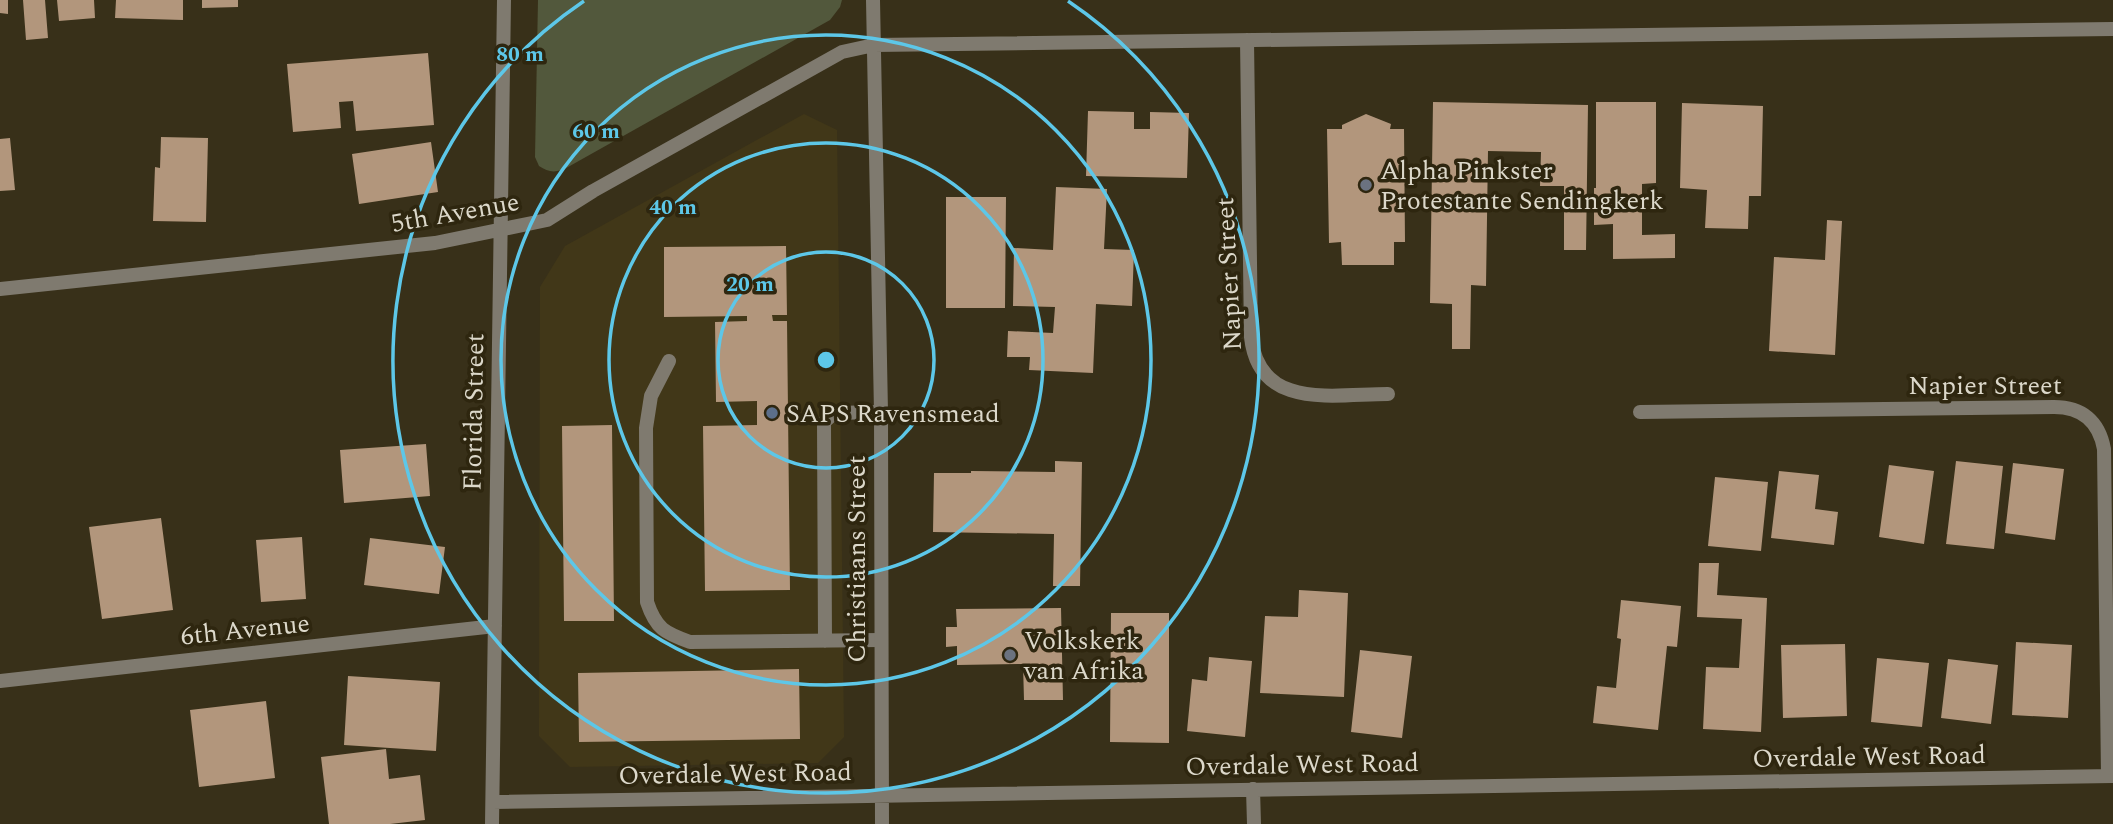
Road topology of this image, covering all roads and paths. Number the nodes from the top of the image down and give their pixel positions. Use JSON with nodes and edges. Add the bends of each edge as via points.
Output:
{"nodes":[{"id":1,"x":504,"y":0,"type":"edge"},
{"id":2,"x":873,"y":0,"type":"edge"},
{"id":3,"x":2113,"y":29,"type":"edge"},
{"id":4,"x":1247,"y":40,"type":"junction"},
{"id":5,"x":874,"y":45,"type":"junction"},
{"id":6,"x":500,"y":231,"type":"junction"},
{"id":7,"x":0,"y":289,"type":"edge"},
{"id":8,"x":670,"y":361,"type":"dead end"},
{"id":9,"x":1388,"y":394,"type":"dead end"},
{"id":10,"x":881,"y":412,"type":"junction"},
{"id":11,"x":1640,"y":412,"type":"dead end"},
{"id":12,"x":495,"y":626,"type":"junction"},
{"id":13,"x":881,"y":640,"type":"junction"},
{"id":14,"x":825,"y":641,"type":"junction"},
{"id":15,"x":0,"y":681,"type":"edge"},
{"id":16,"x":2110,"y":776,"type":"edge"},
{"id":17,"x":1253,"y":789,"type":"junction"},
{"id":18,"x":882,"y":795,"type":"junction"},
{"id":19,"x":493,"y":802,"type":"junction"},
{"id":20,"x":492,"y":824,"type":"edge"},
{"id":21,"x":882,"y":824,"type":"edge"},
{"id":22,"x":1254,"y":824,"type":"edge"}],
"edges":[{"from":1,"to":6,"type":"street","name":"Florida Street"},
{"from":2,"to":5,"type":"street","name":"Christiaans Street"},
{"from":3,"to":4,"type":"street","name":"5th Avenue"},
{"from":4,"to":5,"type":"street","name":"5th Avenue"},
{"from":4,"to":9,"type":"street","name":"Napier Street","via":[[1251,337],[1257,363],[1275,384],[1294,392]]},
{"from":5,"to":6,"type":"street","name":"5th Avenue","via":[[842,52],[547,220]]},
{"from":5,"to":10,"type":"street","name":"Christiaans Street"},
{"from":6,"to":7,"type":"street","name":"5th Avenue","via":[[435,243]]},
{"from":6,"to":12,"type":"street","name":"Florida Street"},
{"from":8,"to":14,"type":"street","via":[[651,396],[646,428],[647,602],[653,620],[666,633],[690,642]]},
{"from":10,"to":13,"type":"street","name":"Christiaans Street"},
{"from":10,"to":14,"type":"street","via":[[834,413],[824,422]]},
{"from":11,"to":16,"type":"street","name":"Napier Street","via":[[2066,407],[2090,417],[2104,449]]},
{"from":12,"to":15,"type":"street","name":"6th Avenue"},
{"from":12,"to":19,"type":"street","name":"Florida Street"},
{"from":13,"to":14,"type":"street"},
{"from":13,"to":18,"type":"street","name":"Christiaans Street"},
{"from":16,"to":17,"type":"street","name":"Overdale West Road"},
{"from":17,"to":18,"type":"street","name":"Overdale West Road"},
{"from":17,"to":22,"type":"street"},
{"from":18,"to":19,"type":"street","name":"Overdale West Road"},
{"from":18,"to":21,"type":"street","name":"Christiaans Street"},
{"from":19,"to":20,"type":"street","name":"Florida Street"}]}
